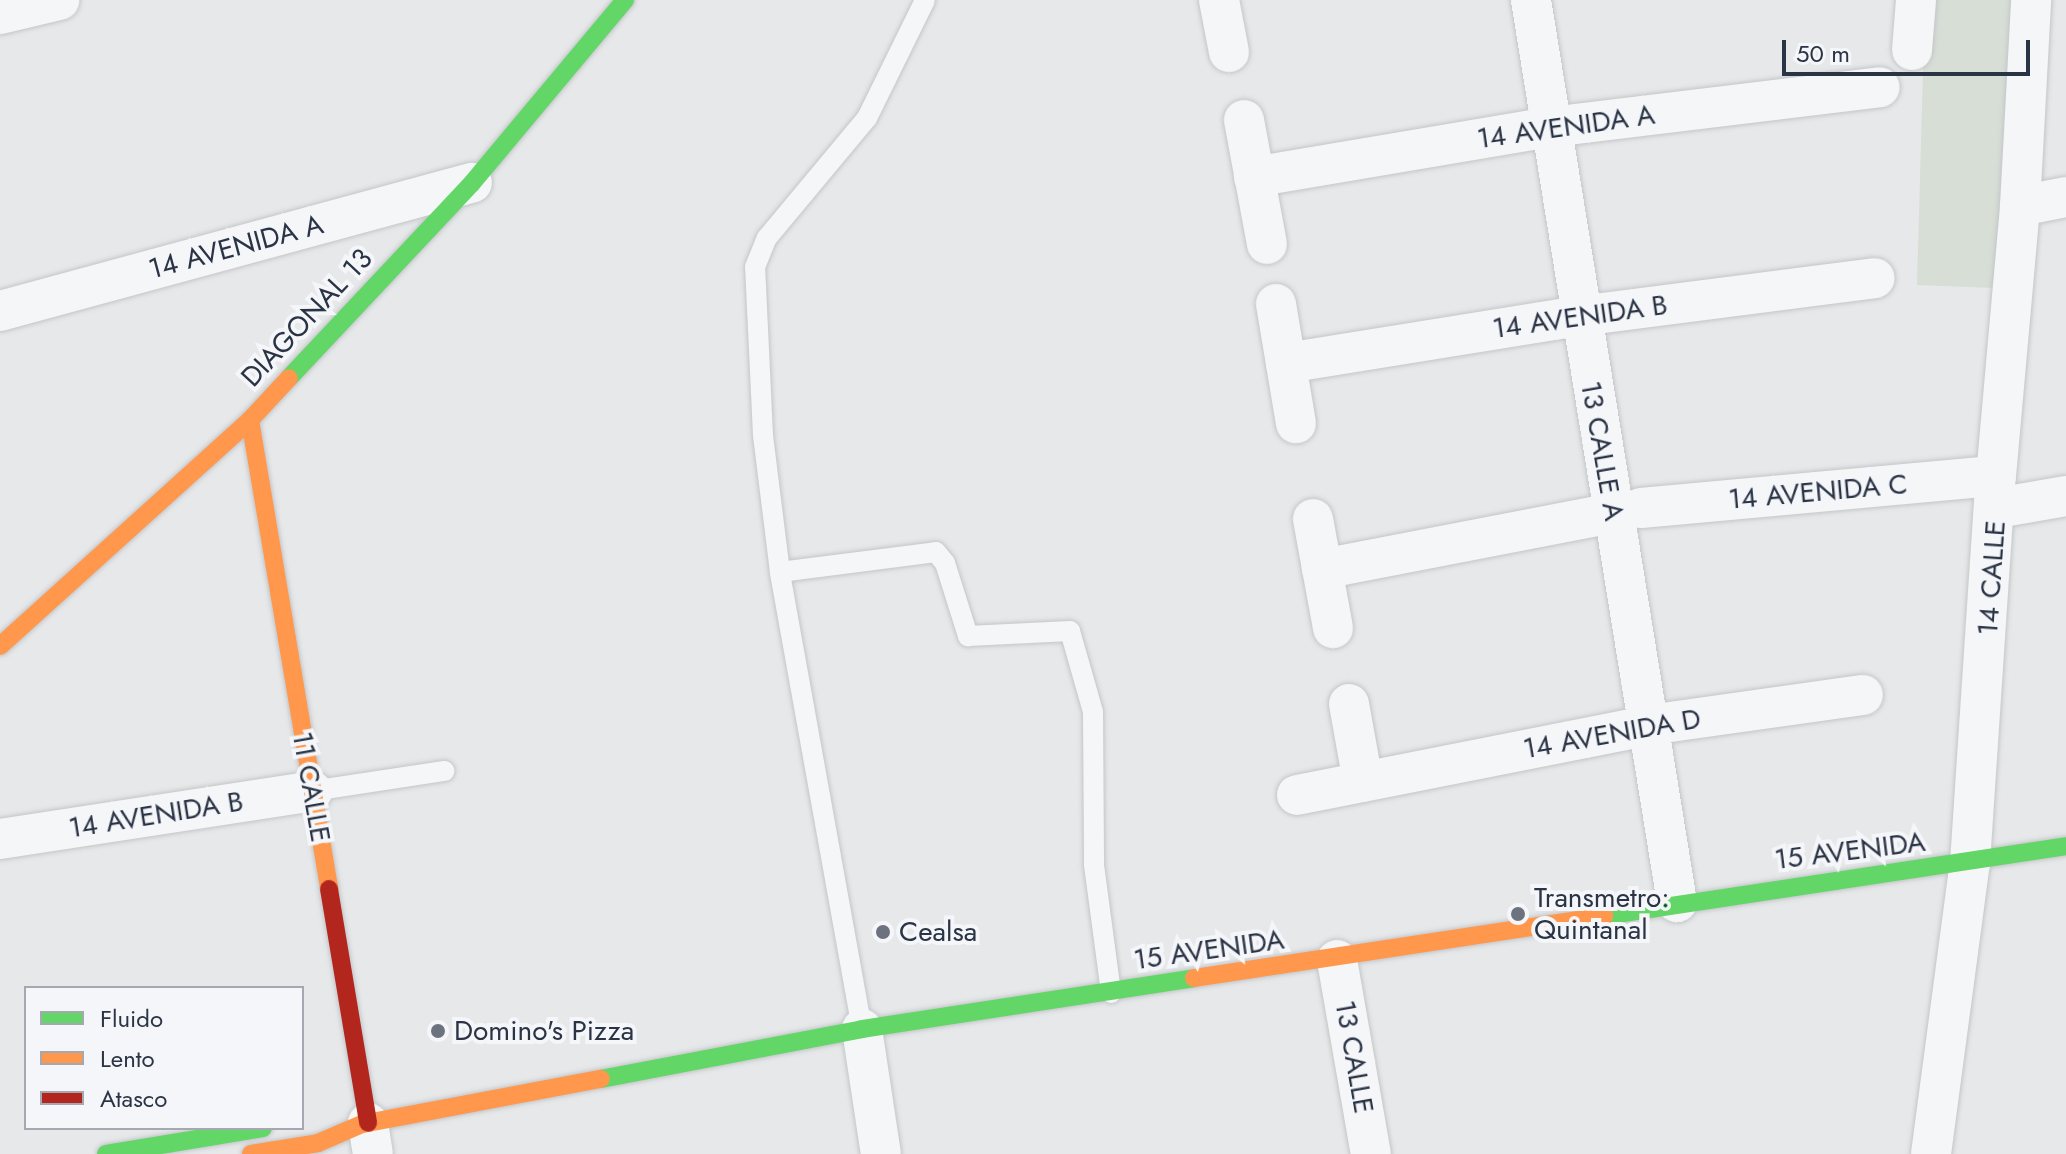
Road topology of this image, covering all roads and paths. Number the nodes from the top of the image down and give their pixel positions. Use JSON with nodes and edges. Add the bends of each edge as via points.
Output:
{"nodes":[{"id":1,"x":59,"y":0,"type":"edge"},
{"id":2,"x":625,"y":0,"type":"edge"},
{"id":3,"x":925,"y":0,"type":"edge"},
{"id":4,"x":1219,"y":0,"type":"edge"},
{"id":5,"x":1531,"y":0,"type":"edge"},
{"id":6,"x":1916,"y":0,"type":"edge"},
{"id":7,"x":2031,"y":0,"type":"edge"},
{"id":8,"x":0,"y":14,"type":"edge"},
{"id":9,"x":1912,"y":50,"type":"dead end"},
{"id":10,"x":1229,"y":52,"type":"dead end"},
{"id":11,"x":1880,"y":87,"type":"dead end"},
{"id":12,"x":1244,"y":120,"type":"dead end"},
{"id":13,"x":1551,"y":127,"type":"junction"},
{"id":14,"x":1254,"y":177,"type":"junction"},
{"id":15,"x":472,"y":183,"type":"junction"},
{"id":16,"x":2066,"y":197,"type":"edge"},
{"id":17,"x":2020,"y":206,"type":"junction"},
{"id":18,"x":1267,"y":244,"type":"dead end"},
{"id":19,"x":1875,"y":278,"type":"dead end"},
{"id":20,"x":1276,"y":304,"type":"dead end"},
{"id":21,"x":0,"y":311,"type":"edge"},
{"id":22,"x":1579,"y":316,"type":"junction"},
{"id":23,"x":1286,"y":363,"type":"junction"},
{"id":24,"x":250,"y":420,"type":"junction"},
{"id":25,"x":1296,"y":423,"type":"dead end"},
{"id":26,"x":1996,"y":492,"type":"junction"},
{"id":27,"x":2066,"y":496,"type":"edge"},
{"id":28,"x":1627,"y":511,"type":"junction"},
{"id":29,"x":1313,"y":519,"type":"dead end"},
{"id":30,"x":1322,"y":569,"type":"junction"},
{"id":31,"x":780,"y":572,"type":"junction"},
{"id":32,"x":1333,"y":628,"type":"dead end"},
{"id":33,"x":0,"y":646,"type":"edge"},
{"id":34,"x":1863,"y":695,"type":"dead end"},
{"id":35,"x":1349,"y":704,"type":"dead end"},
{"id":36,"x":1649,"y":725,"type":"junction"},
{"id":37,"x":445,"y":771,"type":"dead end"},
{"id":38,"x":1363,"y":782,"type":"junction"},
{"id":39,"x":312,"y":791,"type":"junction"},
{"id":40,"x":1297,"y":795,"type":"dead end"},
{"id":41,"x":0,"y":839,"type":"edge"},
{"id":42,"x":2066,"y":846,"type":"edge"},
{"id":43,"x":1970,"y":863,"type":"junction"},
{"id":44,"x":1677,"y":902,"type":"junction"},
{"id":45,"x":1337,"y":960,"type":"junction"},
{"id":46,"x":1111,"y":993,"type":"junction"},
{"id":47,"x":862,"y":1029,"type":"junction"},
{"id":48,"x":325,"y":1120,"type":"dead end"},
{"id":49,"x":251,"y":1130,"type":"edge"},
{"id":50,"x":368,"y":1134,"type":"edge"},
{"id":51,"x":106,"y":1154,"type":"edge"},
{"id":52,"x":251,"y":1154,"type":"edge"},
{"id":53,"x":881,"y":1154,"type":"edge"},
{"id":54,"x":1371,"y":1154,"type":"edge"},
{"id":55,"x":1931,"y":1154,"type":"edge"}],
"edges":[{"from":1,"to":8,"type":"street"},
{"from":2,"to":15,"type":"main road","name":"DIAGONAL 13"},
{"from":3,"to":31,"type":"lane","via":[[867,118],[767,238],[755,267],[763,435]]},
{"from":4,"to":10,"type":"street"},
{"from":5,"to":13,"type":"street","name":"13 CALLE A"},
{"from":6,"to":9,"type":"street"},
{"from":7,"to":17,"type":"street","name":"14 CALLE"},
{"from":11,"to":13,"type":"street","name":"14 AVENIDA A"},
{"from":12,"to":14,"type":"street"},
{"from":13,"to":14,"type":"street","name":"14 AVENIDA A"},
{"from":13,"to":22,"type":"street","name":"13 CALLE A"},
{"from":14,"to":18,"type":"street"},
{"from":15,"to":21,"type":"street","name":"14 AVENIDA A"},
{"from":15,"to":24,"type":"main road","name":"DIAGONAL 13"},
{"from":16,"to":17,"type":"street"},
{"from":17,"to":26,"type":"street","name":"14 CALLE"},
{"from":19,"to":22,"type":"street","name":"14 AVENIDA B"},
{"from":20,"to":23,"type":"street"},
{"from":22,"to":23,"type":"street","name":"14 AVENIDA B"},
{"from":22,"to":28,"type":"street","name":"13 CALLE A"},
{"from":23,"to":25,"type":"street"},
{"from":24,"to":33,"type":"main road","name":"DIAGONAL 13"},
{"from":24,"to":39,"type":"main road","name":"11 CALLE"},
{"from":26,"to":27,"type":"street"},
{"from":26,"to":28,"type":"street","name":"14 AVENIDA C"},
{"from":26,"to":43,"type":"street","name":"14 CALLE"},
{"from":28,"to":30,"type":"street","name":"14 AVENIDA C"},
{"from":28,"to":36,"type":"street","name":"13 CALLE A"},
{"from":29,"to":30,"type":"street"},
{"from":30,"to":32,"type":"street"},
{"from":31,"to":46,"type":"lane","via":[[936,552],[945,563],[968,636],[1070,631],[1093,712],[1094,865]]},
{"from":31,"to":47,"type":"lane"},
{"from":34,"to":36,"type":"street","name":"14 AVENIDA D"},
{"from":35,"to":38,"type":"street"},
{"from":36,"to":38,"type":"street","name":"14 AVENIDA D"},
{"from":36,"to":44,"type":"street","name":"13 CALLE A"},
{"from":37,"to":39,"type":"lane"},
{"from":38,"to":40,"type":"street","name":"14 AVENIDA D"},
{"from":39,"to":41,"type":"street","name":"14 AVENIDA B"},
{"from":39,"to":50,"type":"main road","name":"11 CALLE"},
{"from":42,"to":43,"type":"main road","name":"15 AVENIDA"},
{"from":43,"to":44,"type":"main road","name":"15 AVENIDA"},
{"from":43,"to":55,"type":"street","name":"14 CALLE"},
{"from":44,"to":45,"type":"main road","name":"15 AVENIDA"},
{"from":45,"to":46,"type":"main road","name":"15 AVENIDA"},
{"from":45,"to":54,"type":"street","name":"13 CALLE"},
{"from":46,"to":47,"type":"main road","name":"15 AVENIDA"},
{"from":47,"to":50,"type":"main road","name":"15 AVENIDA"},
{"from":47,"to":53,"type":"street"},
{"from":48,"to":50,"type":"main road","name":"15 AVENIDA"},
{"from":49,"to":51,"type":"main road"},
{"from":50,"to":52,"type":"main road","name":"15 AVENIDA"}]}
